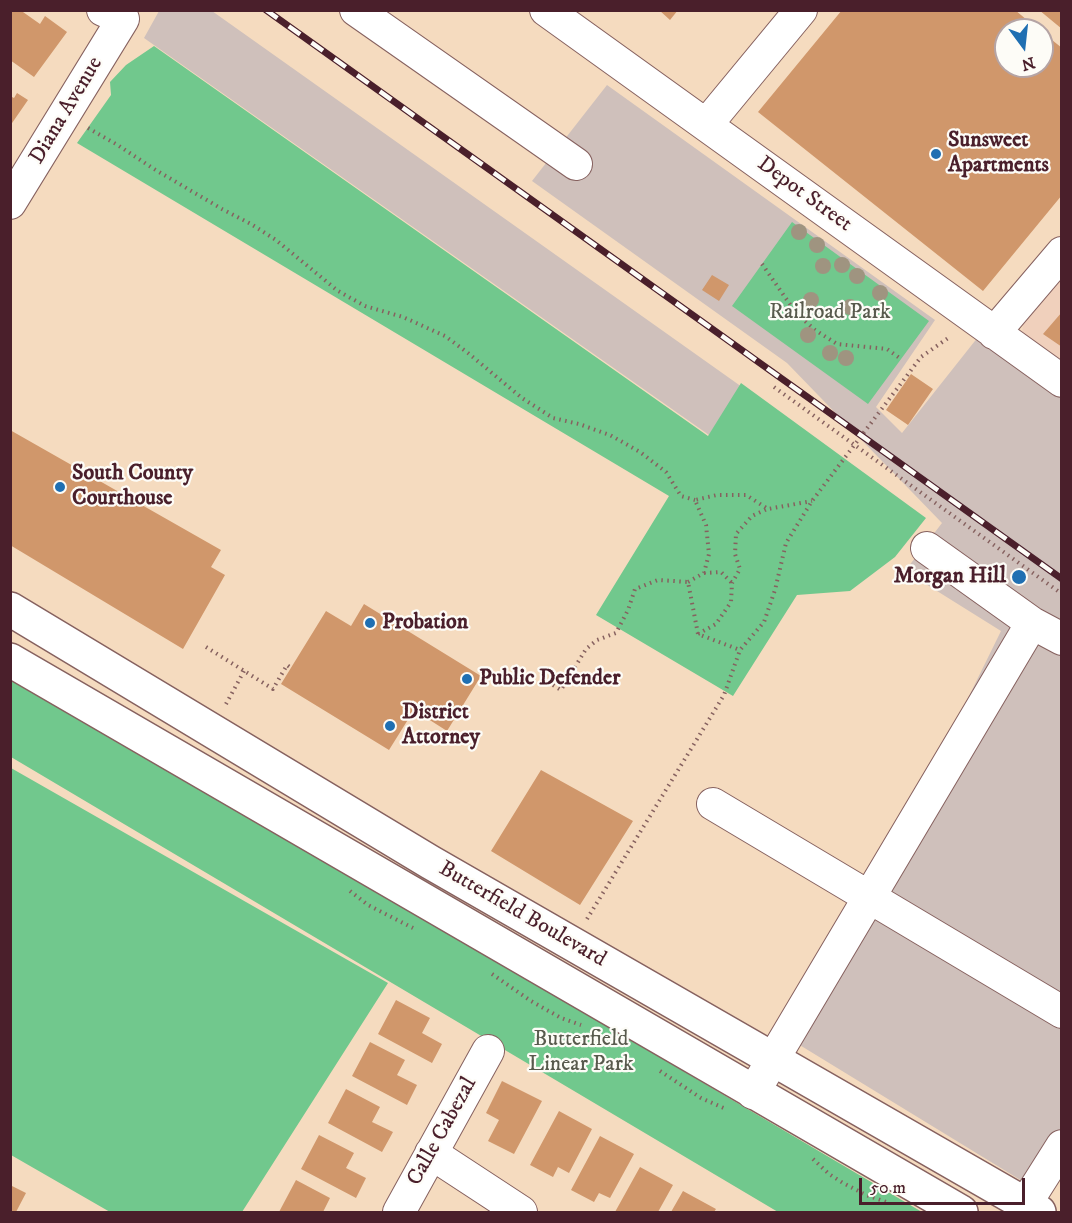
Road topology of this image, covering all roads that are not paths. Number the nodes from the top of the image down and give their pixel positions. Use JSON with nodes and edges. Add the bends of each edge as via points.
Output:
{"nodes":[{"id":1,"x":546,"y":10,"type":"edge"},
{"id":2,"x":801,"y":10,"type":"edge"},
{"id":3,"x":360,"y":12,"type":"edge"},
{"id":4,"x":113,"y":15,"type":"edge"},
{"id":5,"x":706,"y":125,"type":"junction"},
{"id":6,"x":576,"y":164,"type":"dead end"},
{"id":7,"x":20,"y":167,"type":"edge"},
{"id":8,"x":10,"y":203,"type":"edge"},
{"id":9,"x":1062,"y":253,"type":"edge"},
{"id":10,"x":994,"y":333,"type":"junction"},
{"id":11,"x":1062,"y":381,"type":"edge"},
{"id":12,"x":927,"y":548,"type":"dead end"},
{"id":13,"x":10,"y":609,"type":"edge"},
{"id":14,"x":1032,"y":623,"type":"junction"},
{"id":15,"x":1062,"y":639,"type":"edge"},
{"id":16,"x":10,"y":660,"type":"edge"},
{"id":17,"x":713,"y":804,"type":"dead end"},
{"id":18,"x":869,"y":895,"type":"junction"},
{"id":19,"x":1062,"y":1012,"type":"edge"},
{"id":20,"x":488,"y":1051,"type":"dead end"},
{"id":21,"x":773,"y":1060,"type":"junction"},
{"id":22,"x":753,"y":1093,"type":"junction"},
{"id":23,"x":1062,"y":1146,"type":"edge"},
{"id":24,"x":431,"y":1153,"type":"junction"},
{"id":25,"x":1032,"y":1208,"type":"edge"},
{"id":26,"x":399,"y":1212,"type":"edge"},
{"id":27,"x":521,"y":1212,"type":"edge"},
{"id":28,"x":961,"y":1212,"type":"edge"}],
"edges":[{"from":1,"to":5,"type":"street","name":"Depot Street"},
{"from":2,"to":5,"type":"street"},
{"from":3,"to":6,"type":"street"},
{"from":4,"to":7,"type":"street","name":"Diana Avenue"},
{"from":5,"to":10,"type":"street","name":"Depot Street"},
{"from":7,"to":8,"type":"street","name":"Diana Avenue"},
{"from":9,"to":10,"type":"street"},
{"from":10,"to":11,"type":"street","name":"Depot Street"},
{"from":12,"to":14,"type":"street"},
{"from":13,"to":21,"type":"main road","name":"Butterfield Boulevard","via":[[430,861]]},
{"from":14,"to":15,"type":"street"},
{"from":14,"to":18,"type":"street"},
{"from":16,"to":22,"type":"main road","name":"Butterfield Boulevard"},
{"from":17,"to":18,"type":"street"},
{"from":18,"to":19,"type":"street"},
{"from":18,"to":21,"type":"street"},
{"from":20,"to":24,"type":"street","name":"Calle Cabezal"},
{"from":21,"to":22,"type":"street"},
{"from":21,"to":25,"type":"main road","name":"Butterfield Boulevard"},
{"from":22,"to":28,"type":"main road","name":"Butterfield Boulevard"},
{"from":23,"to":25,"type":"street"},
{"from":24,"to":26,"type":"street","name":"Calle Cabezal"},
{"from":24,"to":27,"type":"street"}]}
